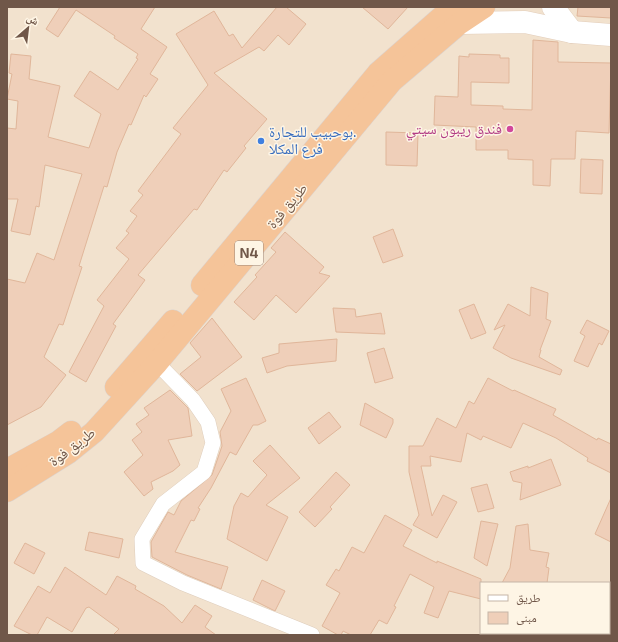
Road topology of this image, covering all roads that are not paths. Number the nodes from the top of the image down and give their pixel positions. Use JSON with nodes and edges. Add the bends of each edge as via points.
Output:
{"nodes":[{"id":1,"x":484,"y":7,"type":"edge"},
{"id":2,"x":553,"y":7,"type":"edge"},
{"id":3,"x":456,"y":15,"type":"edge"},
{"id":4,"x":572,"y":32,"type":"junction"},
{"id":5,"x":611,"y":35,"type":"edge"},
{"id":6,"x":157,"y":363,"type":"junction"},
{"id":7,"x":7,"y":470,"type":"edge"},
{"id":8,"x":7,"y":491,"type":"edge"},
{"id":9,"x":312,"y":635,"type":"edge"}],
"edges":[{"from":1,"to":3,"type":"highway","name":"طريق فوة","number":"N4"},
{"from":2,"to":4,"type":"main road"},
{"from":3,"to":4,"type":"main road","via":[[525,22]]},
{"from":3,"to":6,"type":"highway","name":"طريق فوة","number":"N4","via":[[392,81]]},
{"from":3,"to":7,"type":"highway","name":"طريق فوة","number":"N4","via":[[378,73],[89,418],[58,442]]},
{"from":4,"to":5,"type":"main road"},
{"from":6,"to":8,"type":"highway","name":"طريق فوة","number":"N4","via":[[94,432],[68,453]]},
{"from":6,"to":9,"type":"street","via":[[197,406],[208,422],[213,443],[204,472],[163,504],[142,539],[143,563],[184,583]]}]}
